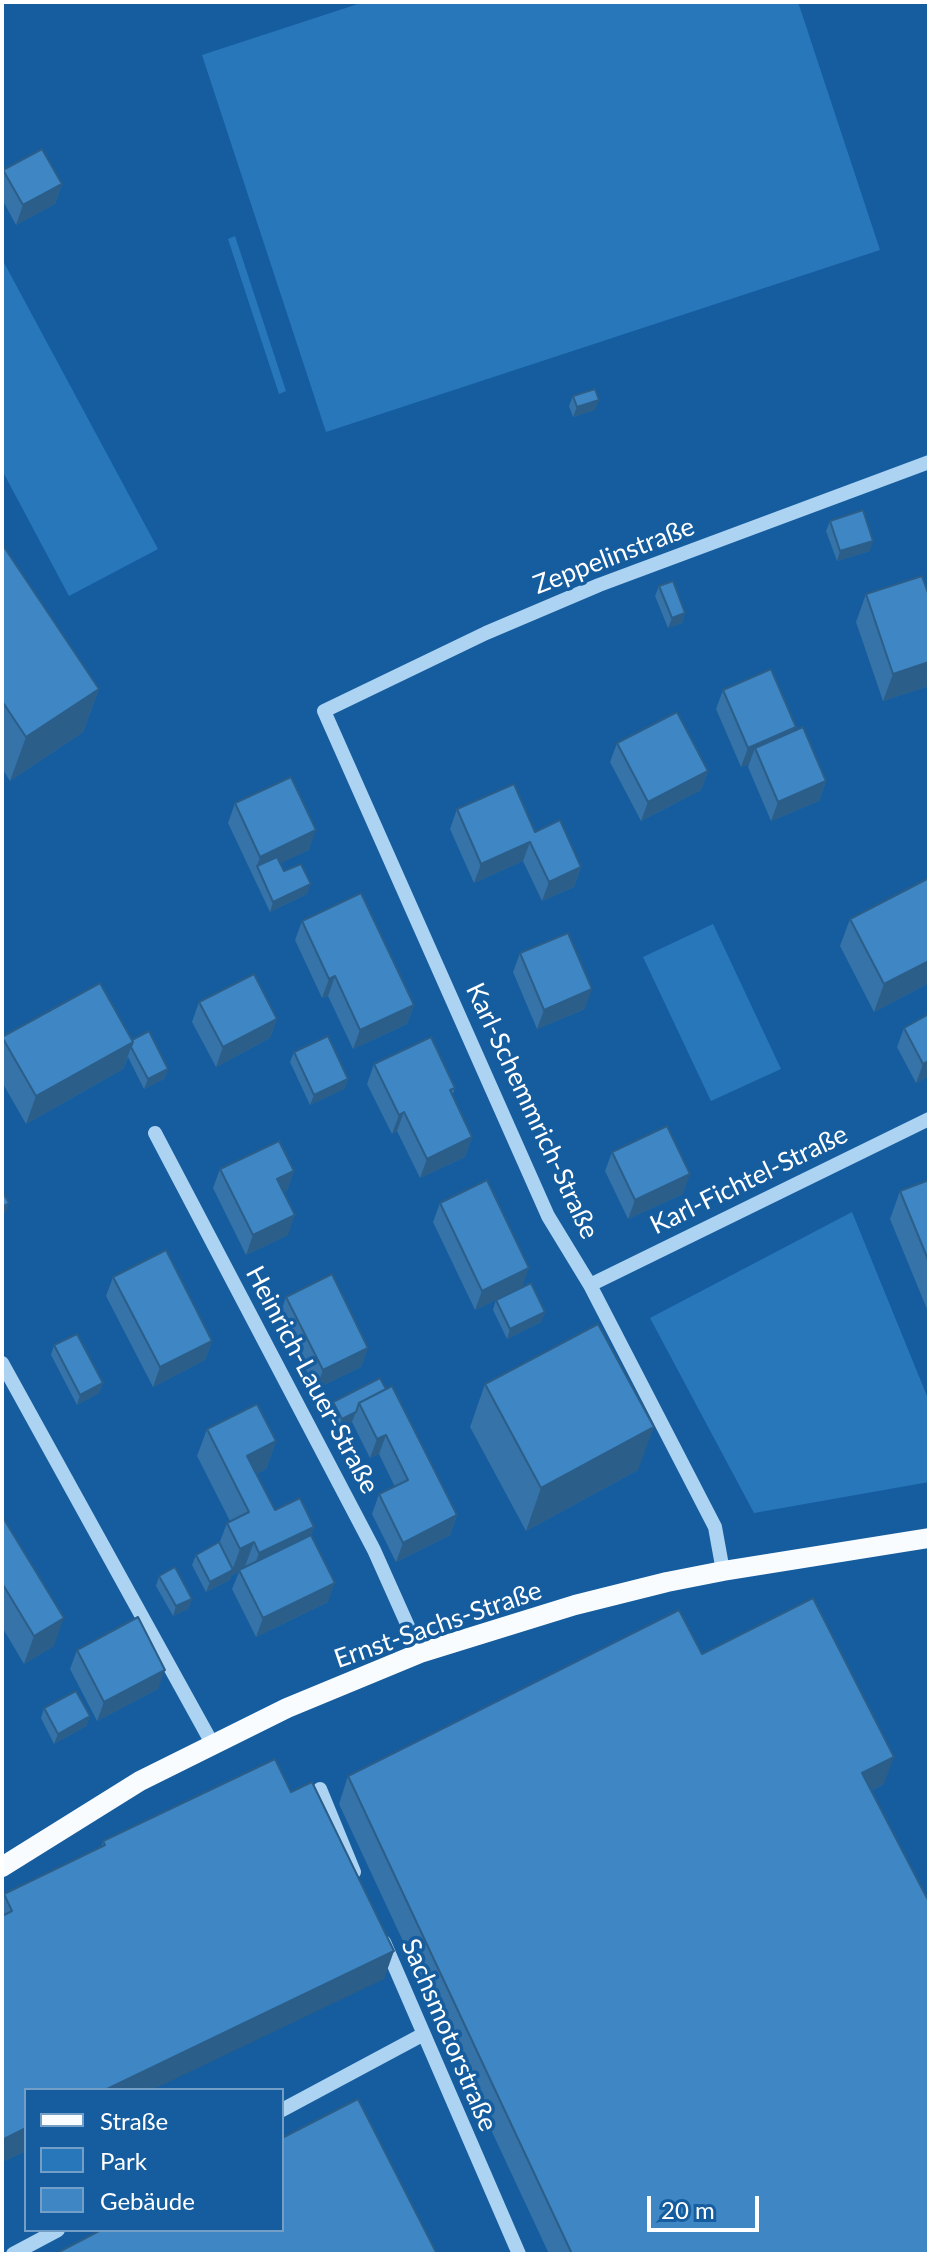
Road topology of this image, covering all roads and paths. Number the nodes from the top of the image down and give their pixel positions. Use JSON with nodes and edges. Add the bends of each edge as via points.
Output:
{"nodes":[{"id":1,"x":929,"y":462,"type":"edge"},
{"id":2,"x":324,"y":711,"type":"joint"},
{"id":3,"x":929,"y":1119,"type":"edge"},
{"id":4,"x":155,"y":1133,"type":"dead end"},
{"id":5,"x":590,"y":1285,"type":"junction"},
{"id":6,"x":2,"y":1363,"type":"edge"},
{"id":7,"x":929,"y":1538,"type":"edge"},
{"id":8,"x":723,"y":1571,"type":"junction"},
{"id":9,"x":420,"y":1653,"type":"junction"},
{"id":10,"x":213,"y":1745,"type":"junction"},
{"id":11,"x":320,"y":1789,"type":"dead end"},
{"id":12,"x":2,"y":1867,"type":"edge"},
{"id":13,"x":362,"y":1890,"type":"edge"},
{"id":14,"x":380,"y":1934,"type":"edge"},
{"id":15,"x":422,"y":2035,"type":"junction"},
{"id":16,"x":284,"y":2109,"type":"edge"},
{"id":17,"x":54,"y":2232,"type":"edge"},
{"id":18,"x":13,"y":2254,"type":"edge"},
{"id":19,"x":519,"y":2254,"type":"edge"}],
"edges":[{"from":1,"to":2,"type":"street","name":"Zeppelinstraße","via":[[599,585]]},
{"from":2,"to":5,"type":"street","name":"Karl-Schemmrich-Straße","via":[[548,1216]]},
{"from":3,"to":5,"type":"street","name":"Karl-Fichtel-Straße"},
{"from":4,"to":9,"type":"street","name":"Heinrich-Lauer-Straße","via":[[374,1550]]},
{"from":5,"to":8,"type":"street","name":"Karl-Schemmrich-Straße","via":[[715,1527]]},
{"from":6,"to":10,"type":"street"},
{"from":7,"to":8,"type":"main road","name":"Ernst-Sachs-Straße"},
{"from":8,"to":9,"type":"main road","name":"Ernst-Sachs-Straße","via":[[575,1605]]},
{"from":9,"to":10,"type":"main road","name":"Ernst-Sachs-Straße"},
{"from":10,"to":12,"type":"main road","name":"Ernst-Sachs-Straße","via":[[140,1781]]},
{"from":11,"to":13,"type":"street"},
{"from":14,"to":15,"type":"street","name":"Sachsmotorstraße"},
{"from":15,"to":16,"type":"street"},
{"from":15,"to":19,"type":"street","name":"Sachsmotorstraße"},
{"from":17,"to":18,"type":"street"}]}
